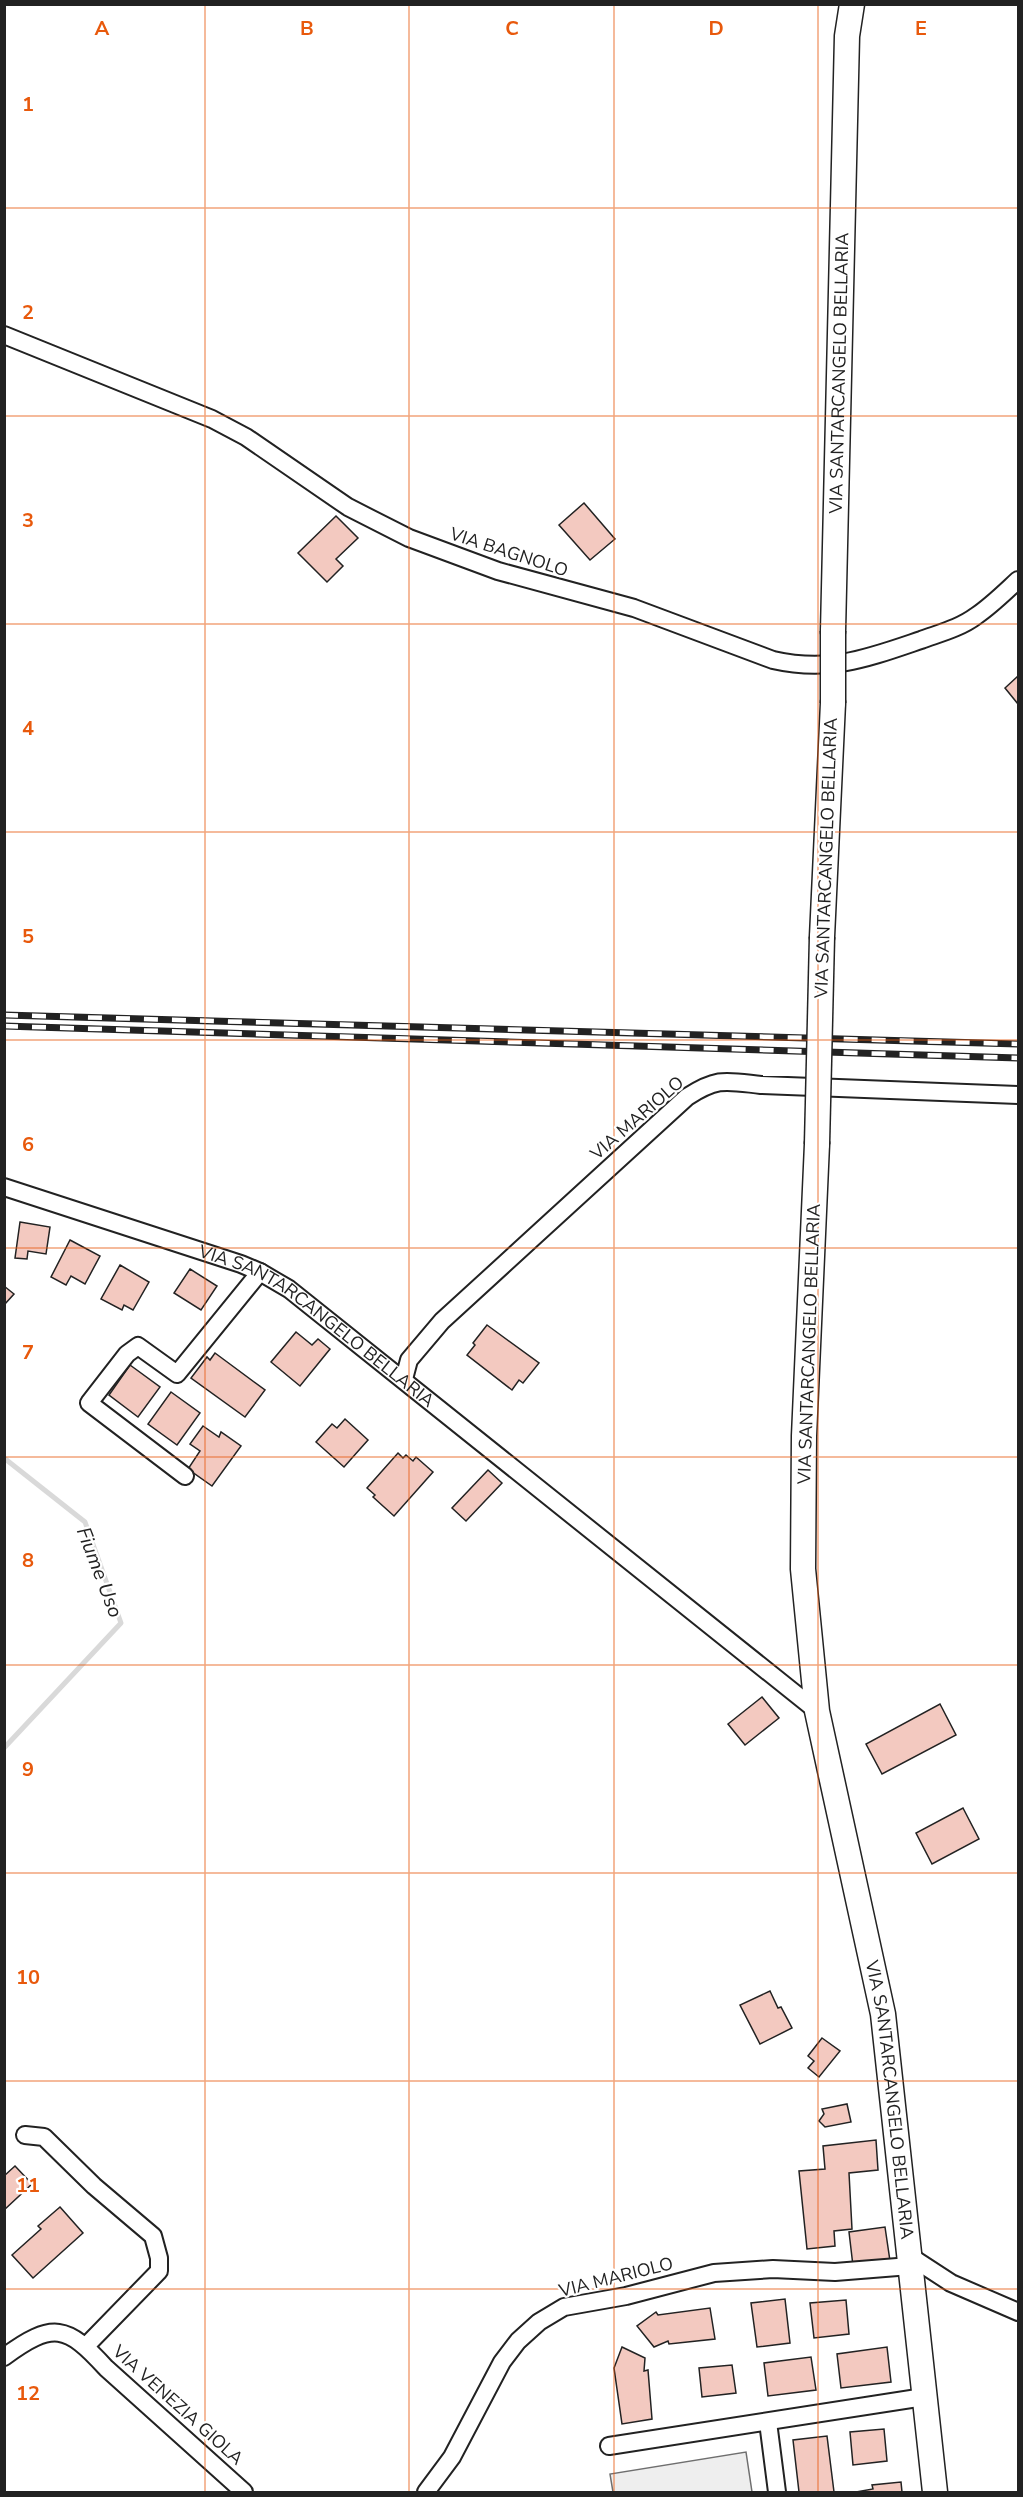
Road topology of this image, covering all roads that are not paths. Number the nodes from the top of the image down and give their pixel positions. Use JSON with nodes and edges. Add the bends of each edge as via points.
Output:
{"nodes":[{"id":1,"x":852,"y":4,"type":"edge"},
{"id":2,"x":4,"y":335,"type":"edge"},
{"id":3,"x":1018,"y":580,"type":"edge"},
{"id":4,"x":1018,"y":1095,"type":"edge"},
{"id":5,"x":4,"y":1187,"type":"edge"},
{"id":6,"x":260,"y":1272,"type":"junction"},
{"id":7,"x":404,"y":1379,"type":"junction"},
{"id":8,"x":185,"y":1476,"type":"dead end"},
{"id":9,"x":817,"y":1711,"type":"junction"},
{"id":10,"x":25,"y":2135,"type":"dead end"},
{"id":11,"x":909,"y":2260,"type":"junction"},
{"id":12,"x":1018,"y":2312,"type":"edge"},
{"id":13,"x":86,"y":2346,"type":"junction"},
{"id":14,"x":4,"y":2357,"type":"edge"},
{"id":15,"x":924,"y":2397,"type":"junction"},
{"id":16,"x":768,"y":2422,"type":"junction"},
{"id":17,"x":609,"y":2446,"type":"dead end"},
{"id":18,"x":244,"y":2493,"type":"edge"},
{"id":19,"x":426,"y":2493,"type":"edge"},
{"id":20,"x":777,"y":2493,"type":"edge"},
{"id":21,"x":935,"y":2493,"type":"edge"}],
"edges":[{"from":1,"to":9,"type":"street","name":"VIA SANTARCANGELO BELLARIA","bridge":true,"via":[[847,36],[833,703],[804,1436],[803,1569]]},
{"from":2,"to":3,"type":"street","name":"VIA BAGNOLO","via":[[212,419],[246,437],[348,507],[408,538],[498,571],[634,608],[782,662],[834,666],[960,626]]},
{"from":4,"to":7,"type":"street","name":"VIA MARIOLO","via":[[728,1081],[707,1084],[687,1097],[442,1321],[409,1360]]},
{"from":5,"to":6,"type":"street","name":"VIA SANTARCANGELO BELLARIA"},
{"from":6,"to":7,"type":"street","name":"VIA SANTARCANGELO BELLARIA","via":[[289,1289]]},
{"from":6,"to":8,"type":"street","via":[[177,1374],[138,1346],[127,1354],[89,1403]]},
{"from":7,"to":9,"type":"street","name":"VIA SANTARCANGELO BELLARIA"},
{"from":9,"to":11,"type":"street","name":"VIA SANTARCANGELO BELLARIA","via":[[883,2014]]},
{"from":10,"to":13,"type":"street","name":"VIA VENEZIA GIOLA","via":[[44,2137],[153,2236],[159,2271]]},
{"from":11,"to":12,"type":"street"},
{"from":11,"to":15,"type":"street","name":"VIA SANTARCANGELO BELLARIA"},
{"from":11,"to":19,"type":"street","name":"VIA MARIOLO","via":[[836,2272],[772,2269],[714,2273],[564,2307],[539,2322],[512,2348],[452,2457]]},
{"from":13,"to":14,"type":"street","name":"VIA VENEZIA GIOLA","via":[[69,2334],[51,2332]]},
{"from":13,"to":18,"type":"street","name":"VIA VENEZIA GIOLA"},
{"from":15,"to":16,"type":"street"},
{"from":15,"to":21,"type":"street","name":"VIA SANTARCANGELO BELLARIA"},
{"from":16,"to":17,"type":"street"},
{"from":16,"to":20,"type":"street"}]}
